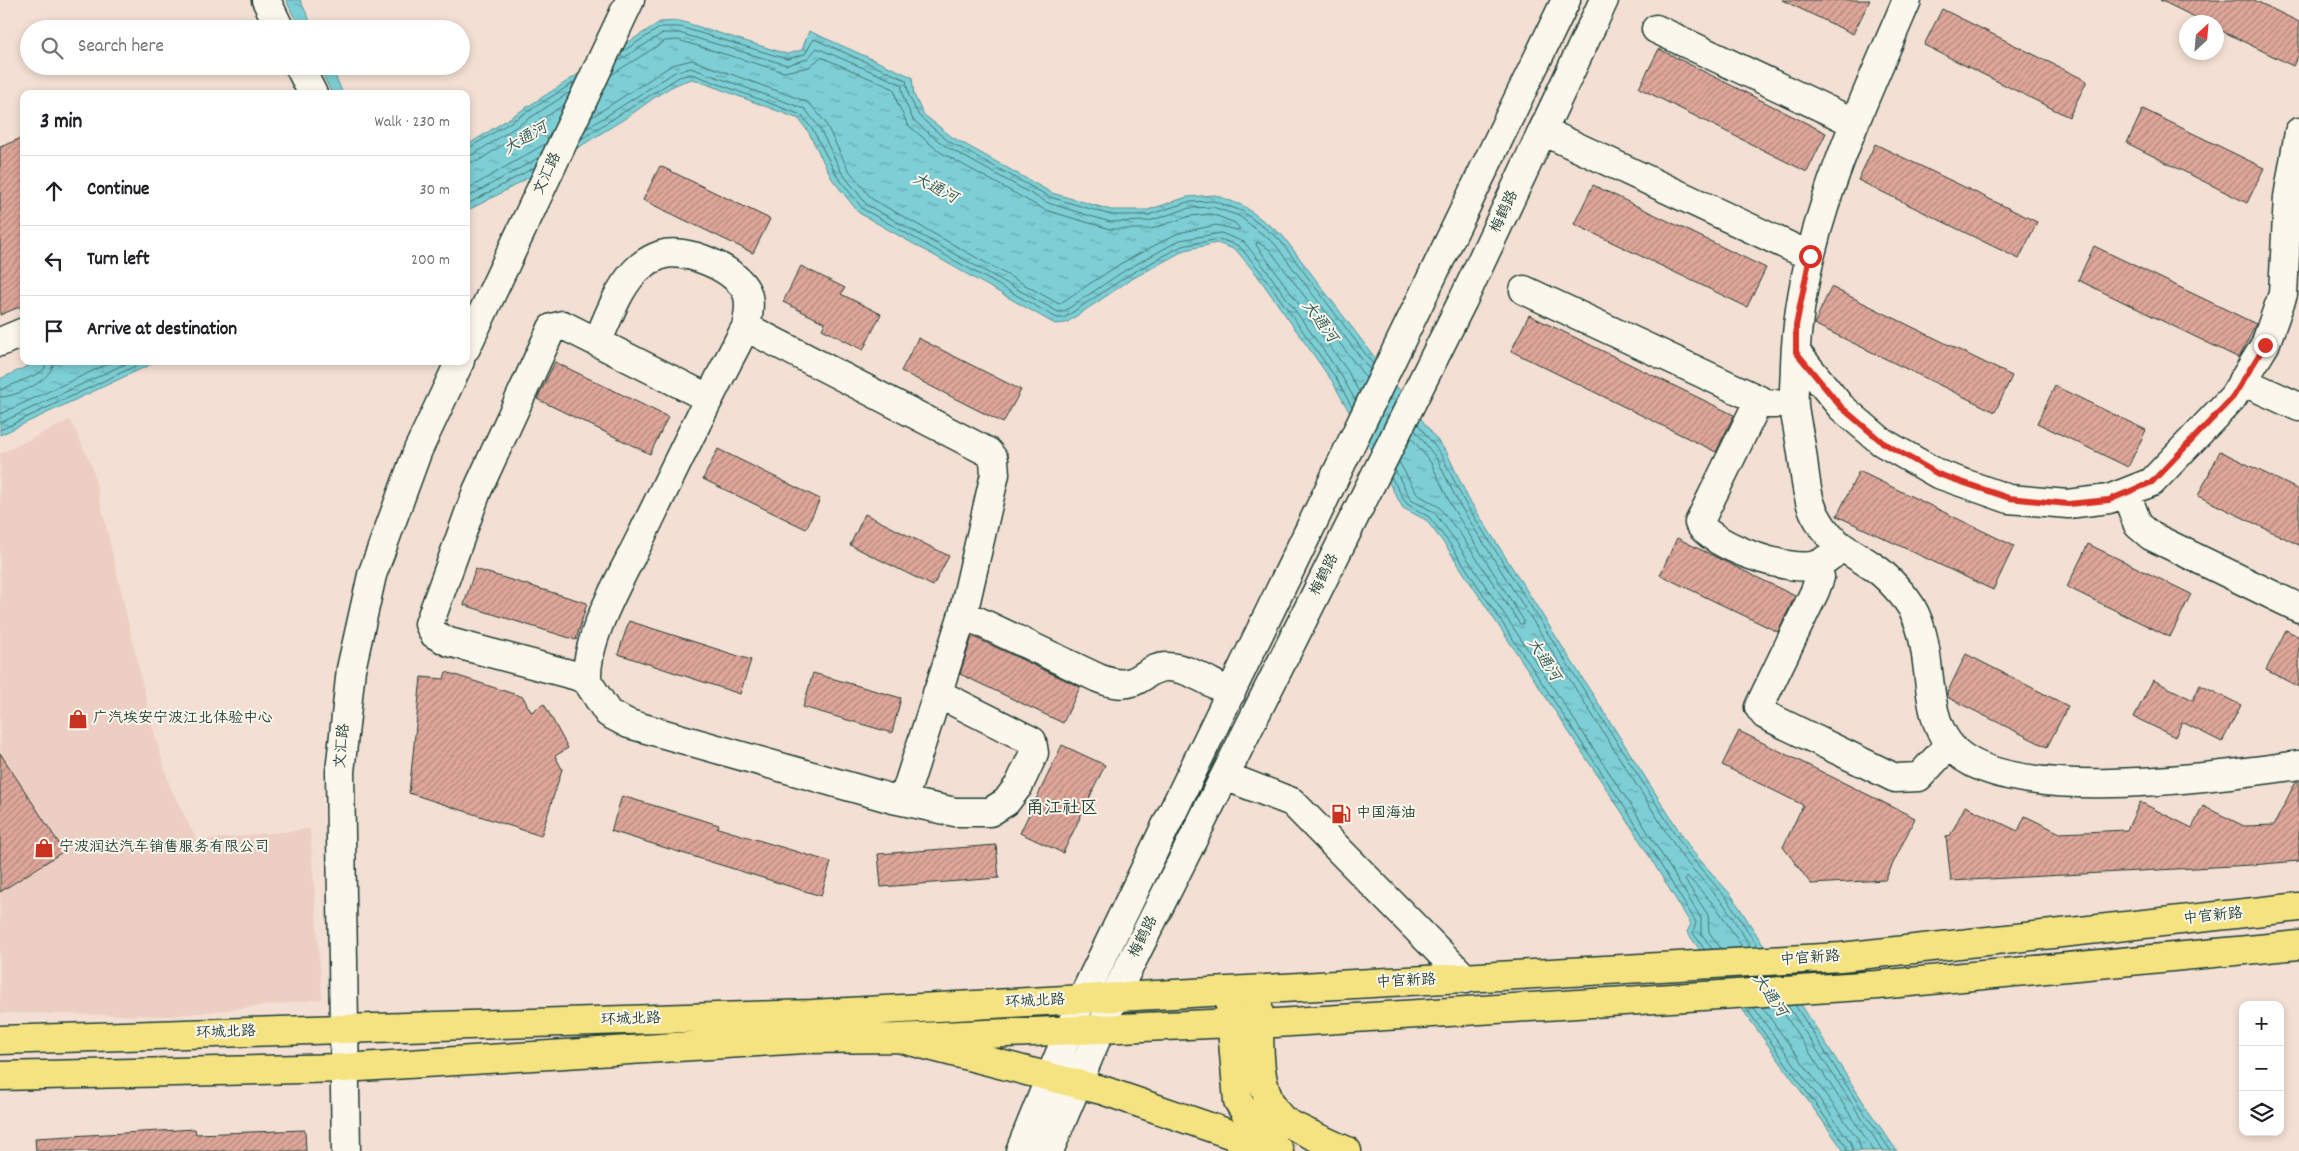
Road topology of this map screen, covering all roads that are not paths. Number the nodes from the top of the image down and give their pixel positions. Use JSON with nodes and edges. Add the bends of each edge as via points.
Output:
{"nodes":[{"id":1,"x":266,"y":0,"type":"edge"},
{"id":2,"x":630,"y":0,"type":"edge"},
{"id":3,"x":1566,"y":0,"type":"edge"},
{"id":4,"x":1604,"y":0,"type":"edge"},
{"id":5,"x":1907,"y":0,"type":"edge"},
{"id":6,"x":276,"y":20,"type":"edge"},
{"id":7,"x":1656,"y":29,"type":"dead end"},
{"id":8,"x":303,"y":75,"type":"edge"},
{"id":9,"x":310,"y":90,"type":"edge"},
{"id":10,"x":1855,"y":122,"type":"junction"},
{"id":11,"x":1543,"y":131,"type":"junction"},
{"id":12,"x":2299,"y":132,"type":"edge"},
{"id":13,"x":1810,"y":256,"type":"junction"},
{"id":14,"x":2291,"y":284,"type":"edge"},
{"id":15,"x":1524,"y":290,"type":"dead end"},
{"id":16,"x":746,"y":327,"type":"junction"},
{"id":17,"x":20,"y":334,"type":"edge"},
{"id":18,"x":470,"y":340,"type":"edge"},
{"id":19,"x":0,"y":342,"type":"edge"},
{"id":20,"x":597,"y":342,"type":"junction"},
{"id":21,"x":1796,"y":352,"type":"junction"},
{"id":22,"x":458,"y":365,"type":"edge"},
{"id":23,"x":2242,"y":381,"type":"junction"},
{"id":24,"x":708,"y":398,"type":"junction"},
{"id":25,"x":1759,"y":400,"type":"junction"},
{"id":26,"x":1794,"y":404,"type":"junction"},
{"id":27,"x":2299,"y":407,"type":"edge"},
{"id":28,"x":2126,"y":493,"type":"junction"},
{"id":29,"x":1843,"y":548,"type":"junction"},
{"id":30,"x":1816,"y":565,"type":"junction"},
{"id":31,"x":2299,"y":608,"type":"edge"},
{"id":32,"x":963,"y":614,"type":"junction"},
{"id":33,"x":587,"y":681,"type":"junction"},
{"id":34,"x":937,"y":693,"type":"junction"},
{"id":35,"x":1231,"y":693,"type":"junction"},
{"id":36,"x":1949,"y":745,"type":"junction"},
{"id":37,"x":2299,"y":765,"type":"edge"},
{"id":38,"x":1225,"y":776,"type":"junction"},
{"id":39,"x":903,"y":801,"type":"junction"},
{"id":40,"x":2299,"y":907,"type":"edge"},
{"id":41,"x":2299,"y":946,"type":"edge"},
{"id":42,"x":1466,"y":979,"type":"junction"},
{"id":43,"x":1229,"y":991,"type":"junction"},
{"id":44,"x":1257,"y":991,"type":"junction"},
{"id":45,"x":1114,"y":997,"type":"junction"},
{"id":46,"x":1082,"y":999,"type":"junction"},
{"id":47,"x":1232,"y":1024,"type":"junction"},
{"id":48,"x":1259,"y":1024,"type":"junction"},
{"id":49,"x":344,"y":1029,"type":"junction"},
{"id":50,"x":1099,"y":1029,"type":"junction"},
{"id":51,"x":1070,"y":1031,"type":"junction"},
{"id":52,"x":898,"y":1038,"type":"junction"},
{"id":53,"x":0,"y":1040,"type":"edge"},
{"id":54,"x":344,"y":1068,"type":"junction"},
{"id":55,"x":0,"y":1076,"type":"edge"},
{"id":56,"x":1051,"y":1077,"type":"junction"},
{"id":57,"x":1077,"y":1084,"type":"junction"},
{"id":58,"x":346,"y":1151,"type":"edge"},
{"id":59,"x":1020,"y":1151,"type":"edge"},
{"id":60,"x":1049,"y":1151,"type":"edge"},
{"id":61,"x":1278,"y":1151,"type":"edge"},
{"id":62,"x":1347,"y":1151,"type":"edge"}],
"edges":[{"from":1,"to":6,"type":"street"},
{"from":2,"to":18,"type":"street","name":"文汇路"},
{"from":3,"to":35,"type":"street","name":"梅鹤路"},
{"from":4,"to":11,"type":"street","name":"梅鹤路"},
{"from":5,"to":10,"type":"street"},
{"from":7,"to":10,"type":"street"},
{"from":8,"to":9,"type":"street"},
{"from":10,"to":13,"type":"street","via":[[1838,164]]},
{"from":11,"to":13,"type":"street"},
{"from":11,"to":38,"type":"street","name":"梅鹤路","via":[[1422,383]]},
{"from":12,"to":14,"type":"street","via":[[2288,197]]},
{"from":13,"to":21,"type":"street","via":[[1796,326]]},
{"from":14,"to":23,"type":"street","via":[[2283,294],[2265,345]]},
{"from":15,"to":25,"type":"street"},
{"from":16,"to":20,"type":"street","via":[[748,294],[733,273],[688,256],[662,254],[642,265],[627,280]]},
{"from":16,"to":24,"type":"street"},
{"from":16,"to":32,"type":"street","via":[[988,452],[994,460],[995,474]]},
{"from":17,"to":19,"type":"street"},
{"from":20,"to":24,"type":"street"},
{"from":20,"to":33,"type":"street","via":[[563,325],[552,328],[476,490],[429,624],[434,634],[448,642]]},
{"from":21,"to":26,"type":"street"},
{"from":21,"to":28,"type":"street","via":[[1841,407],[1882,442],[1938,474],[2009,498],[2068,504],[2109,500]]},
{"from":22,"to":49,"type":"street","name":"文汇路","via":[[418,450],[372,575],[351,668],[340,772]]},
{"from":23,"to":27,"type":"street"},
{"from":23,"to":28,"type":"street","via":[[2233,397],[2152,482]]},
{"from":24,"to":33,"type":"street","via":[[590,647]]},
{"from":25,"to":26,"type":"street","via":[[1768,404]]},
{"from":25,"to":30,"type":"street","via":[[1699,523],[1703,531],[1749,556],[1793,566]]},
{"from":26,"to":29,"type":"street","via":[[1813,512],[1827,536]]},
{"from":28,"to":31,"type":"street","via":[[2138,525],[2151,536]]},
{"from":29,"to":30,"type":"street"},
{"from":29,"to":36,"type":"street","via":[[1874,566],[1907,600],[1924,635],[1937,718]]},
{"from":30,"to":36,"type":"street","via":[[1820,577],[1815,591],[1758,707],[1765,715],[1895,778],[1919,777]]},
{"from":32,"to":34,"type":"street"},
{"from":32,"to":35,"type":"street","via":[[1115,684],[1132,682],[1148,671],[1166,667],[1182,670]]},
{"from":33,"to":39,"type":"street","via":[[608,713],[629,724]]},
{"from":34,"to":39,"type":"street"},
{"from":34,"to":39,"type":"street","via":[[1032,741],[1034,753],[1019,785],[1006,802],[990,812],[955,812]]},
{"from":35,"to":46,"type":"street","name":"梅鹤路"},
{"from":36,"to":37,"type":"street","via":[[1973,764],[2014,777],[2060,783],[2202,779]]},
{"from":38,"to":42,"type":"street","via":[[1292,802]]},
{"from":38,"to":45,"type":"street","name":"梅鹤路"},
{"from":40,"to":42,"type":"main road","name":"中官新路","via":[[1841,957]]},
{"from":41,"to":48,"type":"main road","name":"中官新路","via":[[1878,985]]},
{"from":42,"to":44,"type":"main road","name":"中官新路"},
{"from":43,"to":44,"type":"main road","name":"中官新路"},
{"from":43,"to":45,"type":"main road","name":"环城北路"},
{"from":43,"to":47,"type":"main road","name":"环城北路"},
{"from":44,"to":48,"type":"main road"},
{"from":45,"to":46,"type":"main road","name":"环城北路"},
{"from":45,"to":50,"type":"street","name":"梅鹤路"},
{"from":46,"to":49,"type":"main road","name":"环城北路","via":[[812,1014]]},
{"from":46,"to":51,"type":"street","name":"梅鹤路"},
{"from":47,"to":48,"type":"main road","name":"环城北路"},
{"from":47,"to":50,"type":"main road","name":"环城北路"},
{"from":47,"to":61,"type":"main road","name":"环城北路","via":[[1238,1100],[1251,1122]]},
{"from":48,"to":62,"type":"main road","via":[[1260,1062],[1266,1096],[1282,1119]]},
{"from":49,"to":53,"type":"main road","name":"环城北路"},
{"from":49,"to":54,"type":"street","name":"文汇路"},
{"from":50,"to":51,"type":"main road","name":"环城北路"},
{"from":50,"to":57,"type":"street","name":"梅鹤路"},
{"from":51,"to":52,"type":"main road","name":"环城北路"},
{"from":51,"to":56,"type":"street","name":"梅鹤路"},
{"from":52,"to":54,"type":"main road","name":"环城北路","via":[[804,1039]]},
{"from":52,"to":56,"type":"main road","name":"环城北路"},
{"from":54,"to":55,"type":"main road","name":"环城北路"},
{"from":54,"to":58,"type":"street","name":"文汇路"},
{"from":56,"to":57,"type":"main road","name":"环城北路"},
{"from":56,"to":59,"type":"street","name":"梅鹤路"},
{"from":57,"to":60,"type":"street","name":"梅鹤路"},
{"from":57,"to":61,"type":"main road","name":"环城北路"}]}
